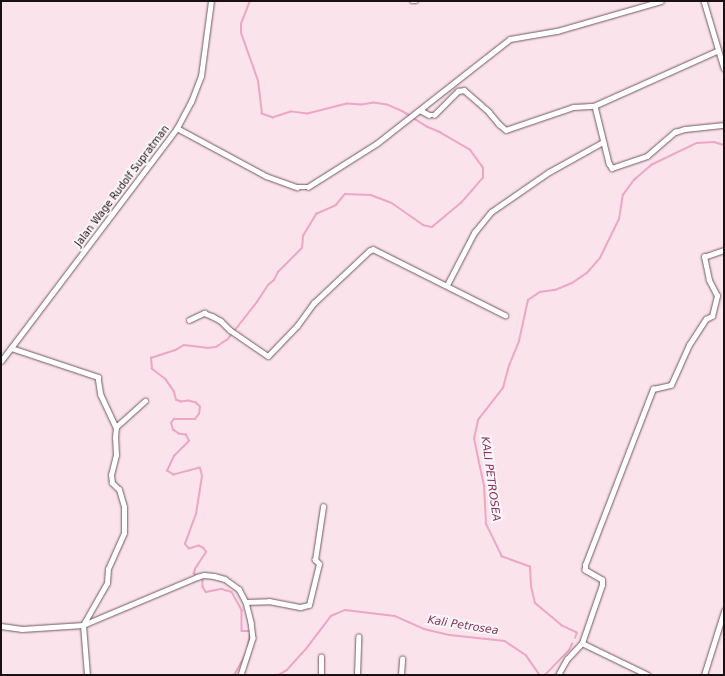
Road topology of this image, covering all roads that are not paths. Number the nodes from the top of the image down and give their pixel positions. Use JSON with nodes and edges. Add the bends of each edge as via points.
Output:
{"nodes":[{"id":1,"x":211,"y":1,"type":"edge"},
{"id":2,"x":412,"y":1,"type":"edge"},
{"id":3,"x":416,"y":1,"type":"edge"},
{"id":4,"x":661,"y":1,"type":"edge"},
{"id":5,"x":704,"y":1,"type":"edge"},
{"id":6,"x":718,"y":51,"type":"junction"},
{"id":7,"x":724,"y":68,"type":"edge"},
{"id":8,"x":595,"y":106,"type":"junction"},
{"id":9,"x":418,"y":112,"type":"junction"},
{"id":10,"x":724,"y":125,"type":"edge"},
{"id":11,"x":177,"y":128,"type":"junction"},
{"id":12,"x":604,"y":142,"type":"junction"},
{"id":13,"x":724,"y":250,"type":"edge"},
{"id":14,"x":447,"y":285,"type":"junction"},
{"id":15,"x":505,"y":315,"type":"dead end"},
{"id":16,"x":189,"y":320,"type":"dead end"},
{"id":17,"x":11,"y":348,"type":"junction"},
{"id":18,"x":1,"y":361,"type":"edge"},
{"id":19,"x":145,"y":401,"type":"dead end"},
{"id":20,"x":116,"y":427,"type":"junction"},
{"id":21,"x":323,"y":507,"type":"dead end"},
{"id":22,"x":246,"y":602,"type":"junction"},
{"id":23,"x":724,"y":611,"type":"edge"},
{"id":24,"x":84,"y":625,"type":"junction"},
{"id":25,"x":1,"y":626,"type":"edge"},
{"id":26,"x":358,"y":638,"type":"dead end"},
{"id":27,"x":582,"y":643,"type":"junction"},
{"id":28,"x":321,"y":657,"type":"dead end"},
{"id":29,"x":402,"y":659,"type":"dead end"},
{"id":30,"x":87,"y":675,"type":"edge"},
{"id":31,"x":241,"y":675,"type":"edge"},
{"id":32,"x":321,"y":675,"type":"edge"},
{"id":33,"x":357,"y":675,"type":"edge"},
{"id":34,"x":401,"y":675,"type":"edge"},
{"id":35,"x":558,"y":675,"type":"edge"},
{"id":36,"x":648,"y":675,"type":"edge"},
{"id":37,"x":704,"y":675,"type":"edge"}],
"edges":[{"from":1,"to":11,"type":"street","name":"Jalan Wage Rudolf Supratman","via":[[201,76]]},
{"from":2,"to":3,"type":"street"},
{"from":4,"to":9,"type":"street","via":[[553,32],[510,39]]},
{"from":5,"to":6,"type":"street"},
{"from":6,"to":7,"type":"street"},
{"from":6,"to":8,"type":"street"},
{"from":8,"to":9,"type":"street","via":[[573,107],[506,130],[464,90],[458,91],[434,115]]},
{"from":8,"to":12,"type":"street"},
{"from":9,"to":11,"type":"street","via":[[376,144],[308,187],[297,187],[266,176]]},
{"from":10,"to":12,"type":"street","via":[[675,132],[651,154],[615,168],[610,167]]},
{"from":11,"to":17,"type":"street","name":"Jalan Wage Rudolf Supratman"},
{"from":12,"to":14,"type":"street","via":[[549,172],[490,212],[474,233]]},
{"from":13,"to":27,"type":"street","via":[[704,257],[709,280],[717,296],[712,316],[706,319],[689,345],[671,385],[653,389],[585,565],[585,570],[602,583]]},
{"from":14,"to":15,"type":"street"},
{"from":14,"to":16,"type":"street","via":[[376,250],[371,250],[314,303],[297,326],[268,356],[230,330],[222,321],[204,313]]},
{"from":17,"to":18,"type":"street","name":"Jalan Wage Rudolf Supratman"},
{"from":17,"to":20,"type":"street","via":[[98,377],[101,395]]},
{"from":19,"to":20,"type":"street"},
{"from":20,"to":24,"type":"street","via":[[116,455],[111,475],[112,483],[119,490],[124,507],[124,533],[108,569],[107,583]]},
{"from":21,"to":22,"type":"street","via":[[315,560],[319,564],[309,605],[300,607],[269,601]]},
{"from":22,"to":24,"type":"street","via":[[239,589],[229,581],[214,576],[202,576]]},
{"from":22,"to":31,"type":"street","via":[[253,629]]},
{"from":23,"to":37,"type":"street"},
{"from":24,"to":25,"type":"street","via":[[22,629]]},
{"from":24,"to":30,"type":"street"},
{"from":26,"to":33,"type":"street"},
{"from":27,"to":35,"type":"street","via":[[567,659]]},
{"from":27,"to":36,"type":"street"},
{"from":28,"to":32,"type":"street"},
{"from":29,"to":34,"type":"street"}]}
